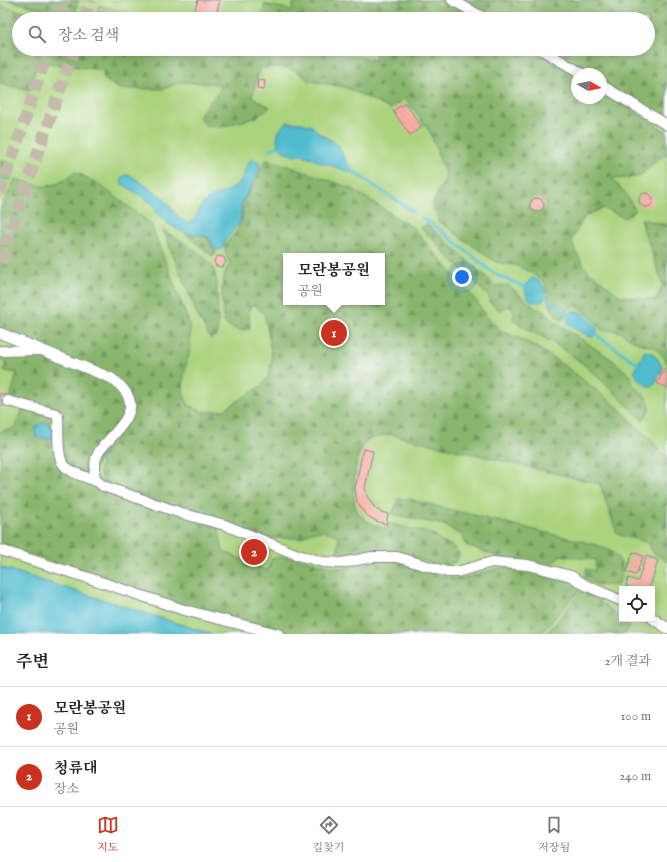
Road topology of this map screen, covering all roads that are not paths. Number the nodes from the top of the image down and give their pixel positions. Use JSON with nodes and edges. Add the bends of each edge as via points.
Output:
{"nodes":[{"id":1,"x":452,"y":0,"type":"edge"},
{"id":2,"x":473,"y":12,"type":"edge"},
{"id":3,"x":552,"y":56,"type":"edge"},
{"id":4,"x":573,"y":68,"type":"edge"},
{"id":5,"x":607,"y":89,"type":"edge"},
{"id":6,"x":667,"y":125,"type":"edge"},
{"id":7,"x":0,"y":333,"type":"edge"},
{"id":8,"x":43,"y":350,"type":"junction"},
{"id":9,"x":0,"y":351,"type":"edge"},
{"id":10,"x":8,"y":401,"type":"dead end"},
{"id":11,"x":96,"y":481,"type":"junction"},
{"id":12,"x":0,"y":550,"type":"edge"},
{"id":13,"x":619,"y":600,"type":"edge"},
{"id":14,"x":655,"y":620,"type":"edge"},
{"id":15,"x":667,"y":628,"type":"edge"},
{"id":16,"x":278,"y":634,"type":"edge"}],
"edges":[{"from":1,"to":2,"type":"lane"},
{"from":3,"to":4,"type":"lane"},
{"from":5,"to":6,"type":"lane"},
{"from":7,"to":8,"type":"lane"},
{"from":8,"to":9,"type":"lane"},
{"from":8,"to":11,"type":"lane","via":[[112,378],[127,393],[130,401],[129,416],[97,455],[94,474]]},
{"from":10,"to":11,"type":"lane","via":[[56,414],[60,457],[63,464]]},
{"from":11,"to":13,"type":"lane","via":[[118,492],[225,526],[298,555],[323,562],[342,563],[386,556],[446,572],[463,571],[492,562],[528,565],[571,576]]},
{"from":12,"to":16,"type":"lane","via":[[184,610]]},
{"from":14,"to":15,"type":"lane"}]}
